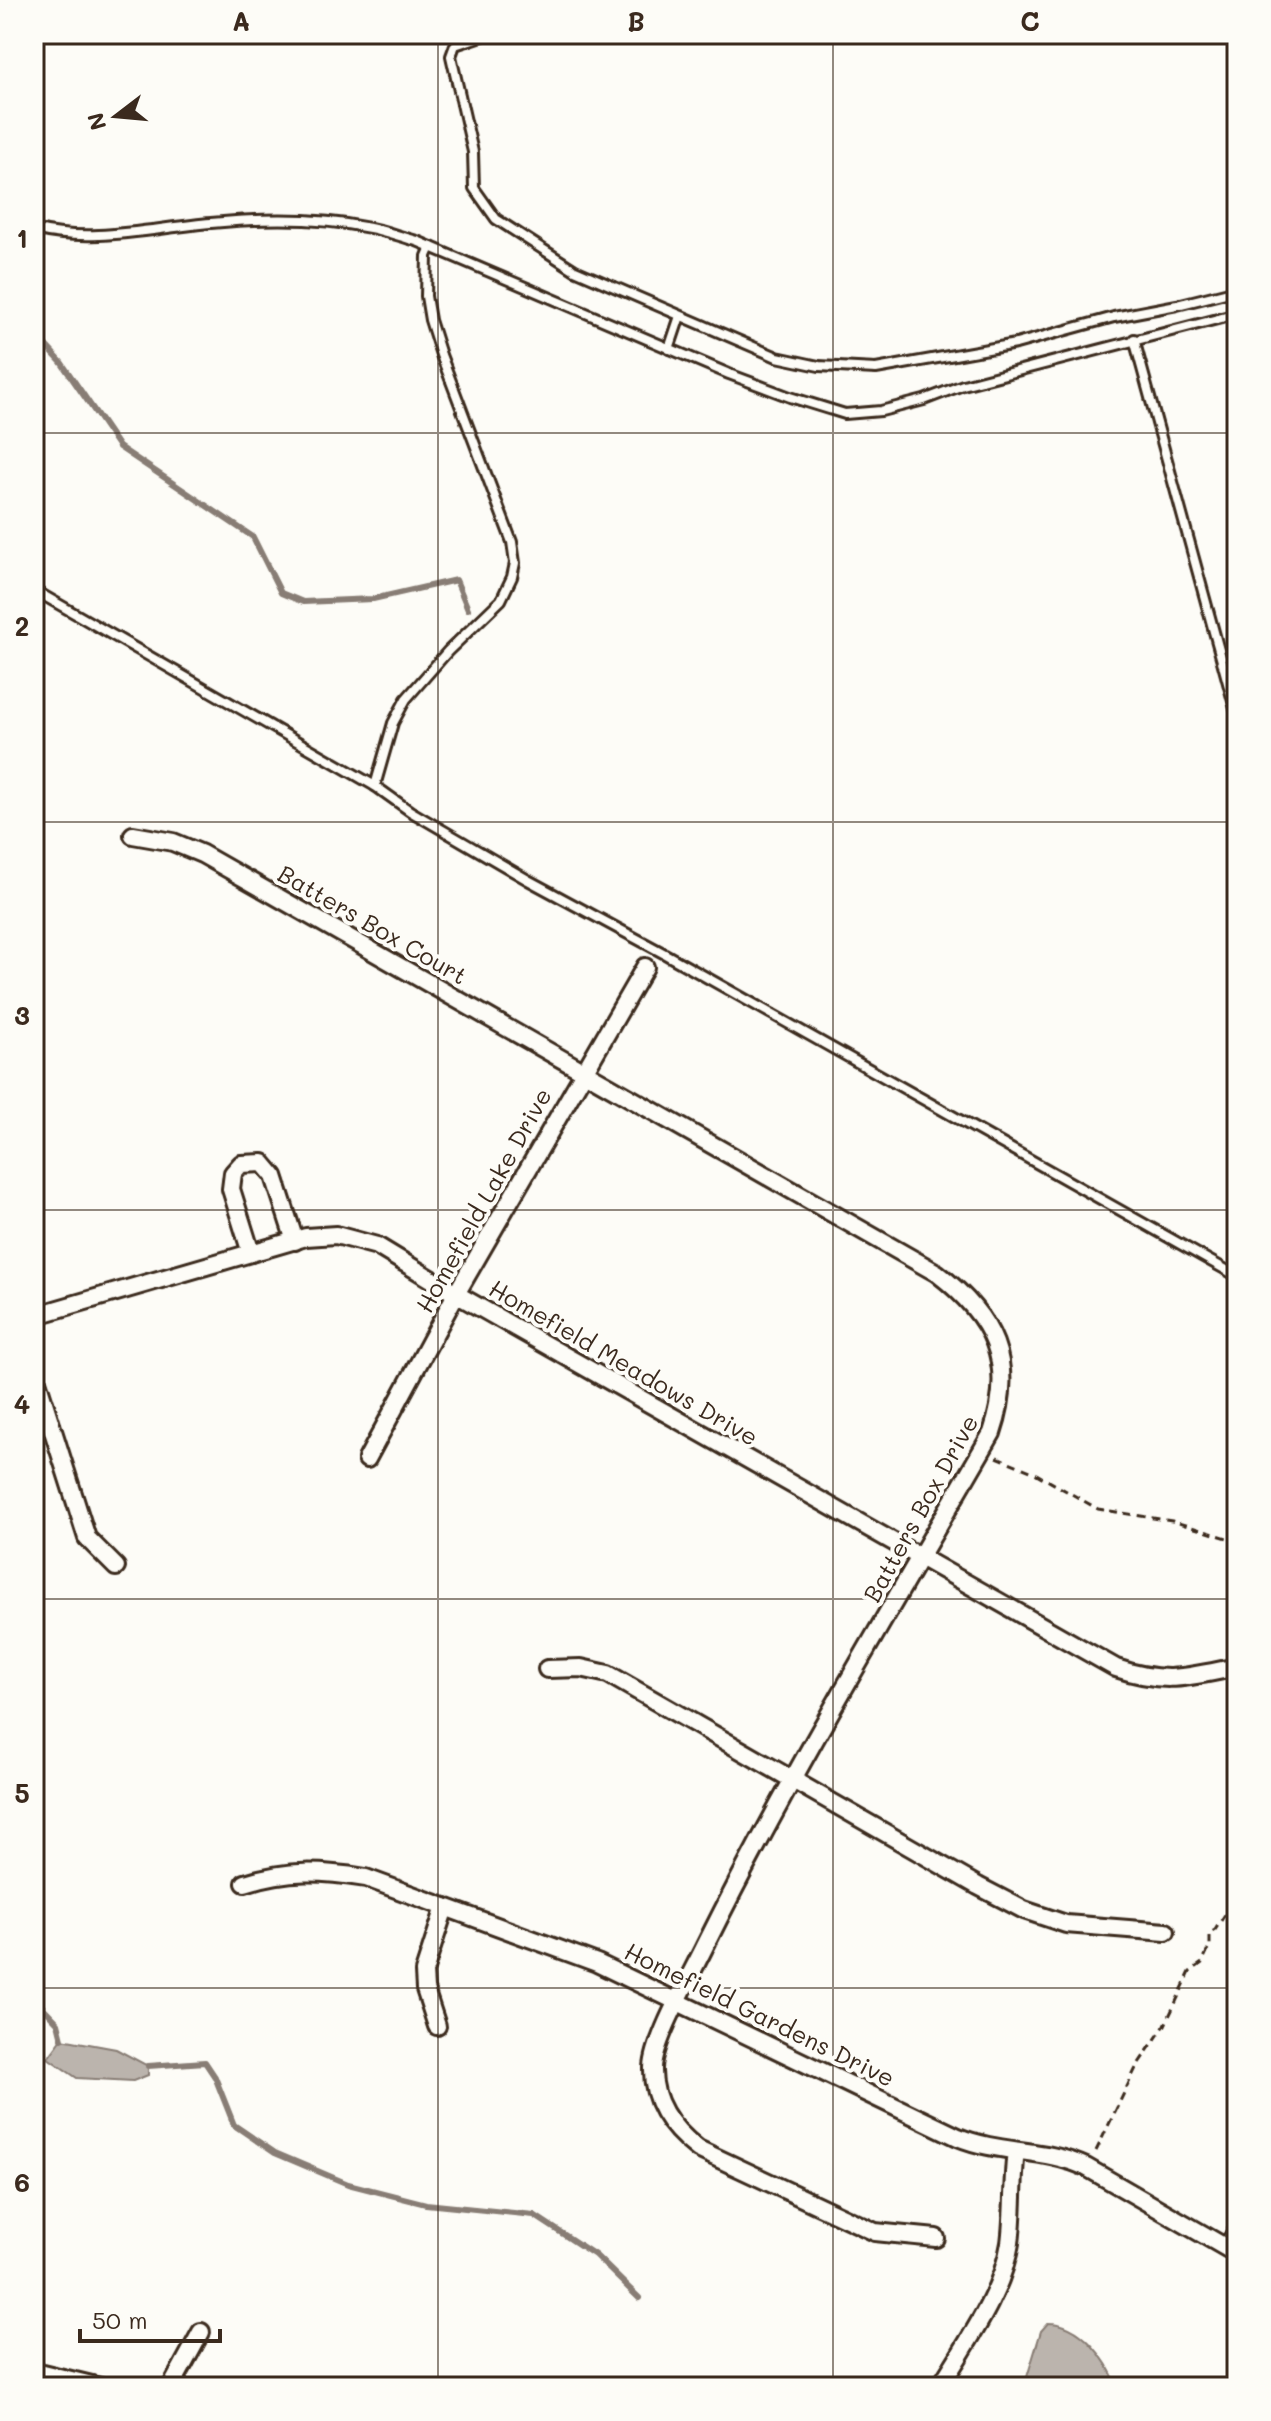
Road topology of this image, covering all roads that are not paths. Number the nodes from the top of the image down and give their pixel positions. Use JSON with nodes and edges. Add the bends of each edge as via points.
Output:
{"nodes":[{"id":1,"x":488,"y":34,"type":"edge"},
{"id":2,"x":34,"y":229,"type":"edge"},
{"id":3,"x":431,"y":247,"type":"junction"},
{"id":4,"x":1237,"y":290,"type":"edge"},
{"id":5,"x":1237,"y":314,"type":"edge"},
{"id":6,"x":680,"y":316,"type":"junction"},
{"id":7,"x":1134,"y":339,"type":"junction"},
{"id":8,"x":669,"y":349,"type":"junction"},
{"id":9,"x":34,"y":590,"type":"edge"},
{"id":10,"x":1237,"y":716,"type":"edge"},
{"id":11,"x":375,"y":786,"type":"junction"},
{"id":12,"x":133,"y":835,"type":"dead end"},
{"id":13,"x":645,"y":967,"type":"dead end"},
{"id":14,"x":583,"y":1072,"type":"junction"},
{"id":15,"x":295,"y":1241,"type":"junction"},
{"id":16,"x":251,"y":1253,"type":"junction"},
{"id":17,"x":1237,"y":1276,"type":"edge"},
{"id":18,"x":456,"y":1294,"type":"junction"},
{"id":19,"x":34,"y":1316,"type":"edge"},
{"id":20,"x":34,"y":1371,"type":"edge"},
{"id":21,"x":367,"y":1459,"type":"dead end"},
{"id":22,"x":921,"y":1558,"type":"junction"},
{"id":23,"x":116,"y":1567,"type":"dead end"},
{"id":24,"x":1237,"y":1667,"type":"edge"},
{"id":25,"x":547,"y":1669,"type":"dead end"},
{"id":26,"x":793,"y":1781,"type":"junction"},
{"id":27,"x":245,"y":1883,"type":"dead end"},
{"id":28,"x":445,"y":1907,"type":"junction"},
{"id":29,"x":1166,"y":1932,"type":"dead end"},
{"id":30,"x":678,"y":2001,"type":"junction"},
{"id":31,"x":437,"y":2026,"type":"dead end"},
{"id":32,"x":1016,"y":2151,"type":"junction"},
{"id":33,"x":1237,"y":2222,"type":"edge"},
{"id":34,"x":936,"y":2238,"type":"dead end"},
{"id":35,"x":1230,"y":2250,"type":"edge"},
{"id":36,"x":201,"y":2332,"type":"dead end"},
{"id":37,"x":34,"y":2371,"type":"edge"},
{"id":38,"x":100,"y":2387,"type":"edge"},
{"id":39,"x":171,"y":2387,"type":"edge"},
{"id":40,"x":940,"y":2387,"type":"edge"}],
"edges":[{"from":1,"to":6,"type":"lane","via":[[455,45],[451,56],[473,152],[474,188],[496,219],[575,270]]},
{"from":2,"to":3,"type":"lane","via":[[57,235],[111,234],[214,222],[293,220],[369,227]]},
{"from":3,"to":8,"type":"lane"},
{"from":3,"to":11,"type":"lane","via":[[426,296],[430,320],[512,542],[515,563],[501,600],[406,699],[393,723]]},
{"from":4,"to":6,"type":"lane","via":[[1016,344],[876,369],[777,357]]},
{"from":5,"to":7,"type":"lane"},
{"from":6,"to":8,"type":"lane"},
{"from":7,"to":8,"type":"lane","via":[[924,400],[845,414]]},
{"from":7,"to":10,"type":"lane"},
{"from":9,"to":11,"type":"lane"},
{"from":11,"to":17,"type":"lane","via":[[528,880]]},
{"from":12,"to":14,"type":"street","name":"Batters Box Court","via":[[202,854]]},
{"from":13,"to":14,"type":"street","name":"Homefield Lake Drive"},
{"from":14,"to":18,"type":"street","name":"Homefield Lake Drive"},
{"from":14,"to":22,"type":"street","name":"Batters Box Drive","via":[[937,1273],[981,1314],[996,1344],[1002,1376],[1000,1409],[992,1433]]},
{"from":15,"to":16,"type":"street","name":"Homefield Meadows Drive"},
{"from":15,"to":16,"type":"street","via":[[274,1176],[263,1163],[241,1164],[233,1173],[231,1189]]},
{"from":15,"to":18,"type":"street","name":"Homefield Meadows Drive","via":[[336,1235],[377,1246]]},
{"from":16,"to":19,"type":"street","name":"Homefield Meadows Drive"},
{"from":18,"to":21,"type":"street","name":"Homefield Lake Drive"},
{"from":18,"to":22,"type":"street","name":"Homefield Meadows Drive"},
{"from":20,"to":23,"type":"street","via":[[87,1538]]},
{"from":22,"to":24,"type":"street","name":"Homefield Meadows Drive","via":[[1116,1668],[1174,1680]]},
{"from":22,"to":26,"type":"street","name":"Batters Box Drive"},
{"from":25,"to":26,"type":"street","via":[[608,1674]]},
{"from":26,"to":29,"type":"street","via":[[1024,1910],[1066,1924]]},
{"from":26,"to":30,"type":"street","name":"Batters Box Drive"},
{"from":27,"to":28,"type":"street","name":"Homefield Gardens Drive","via":[[298,1871],[333,1873],[366,1878]]},
{"from":28,"to":30,"type":"street","name":"Homefield Gardens Drive","via":[[597,1963]]},
{"from":28,"to":31,"type":"street","via":[[424,1972]]},
{"from":30,"to":32,"type":"street","name":"Homefield Gardens Drive","via":[[958,2137]]},
{"from":30,"to":34,"type":"street","name":"Batters Box Drive","via":[[653,2069],[655,2089],[676,2132],[698,2149],[858,2226]]},
{"from":32,"to":35,"type":"street","name":"Homefield Gardens Drive","via":[[1068,2158]]},
{"from":32,"to":40,"type":"street","via":[[1010,2244],[999,2280]]},
{"from":33,"to":35,"type":"lane"},
{"from":36,"to":39,"type":"street"},
{"from":37,"to":38,"type":"street"}]}
